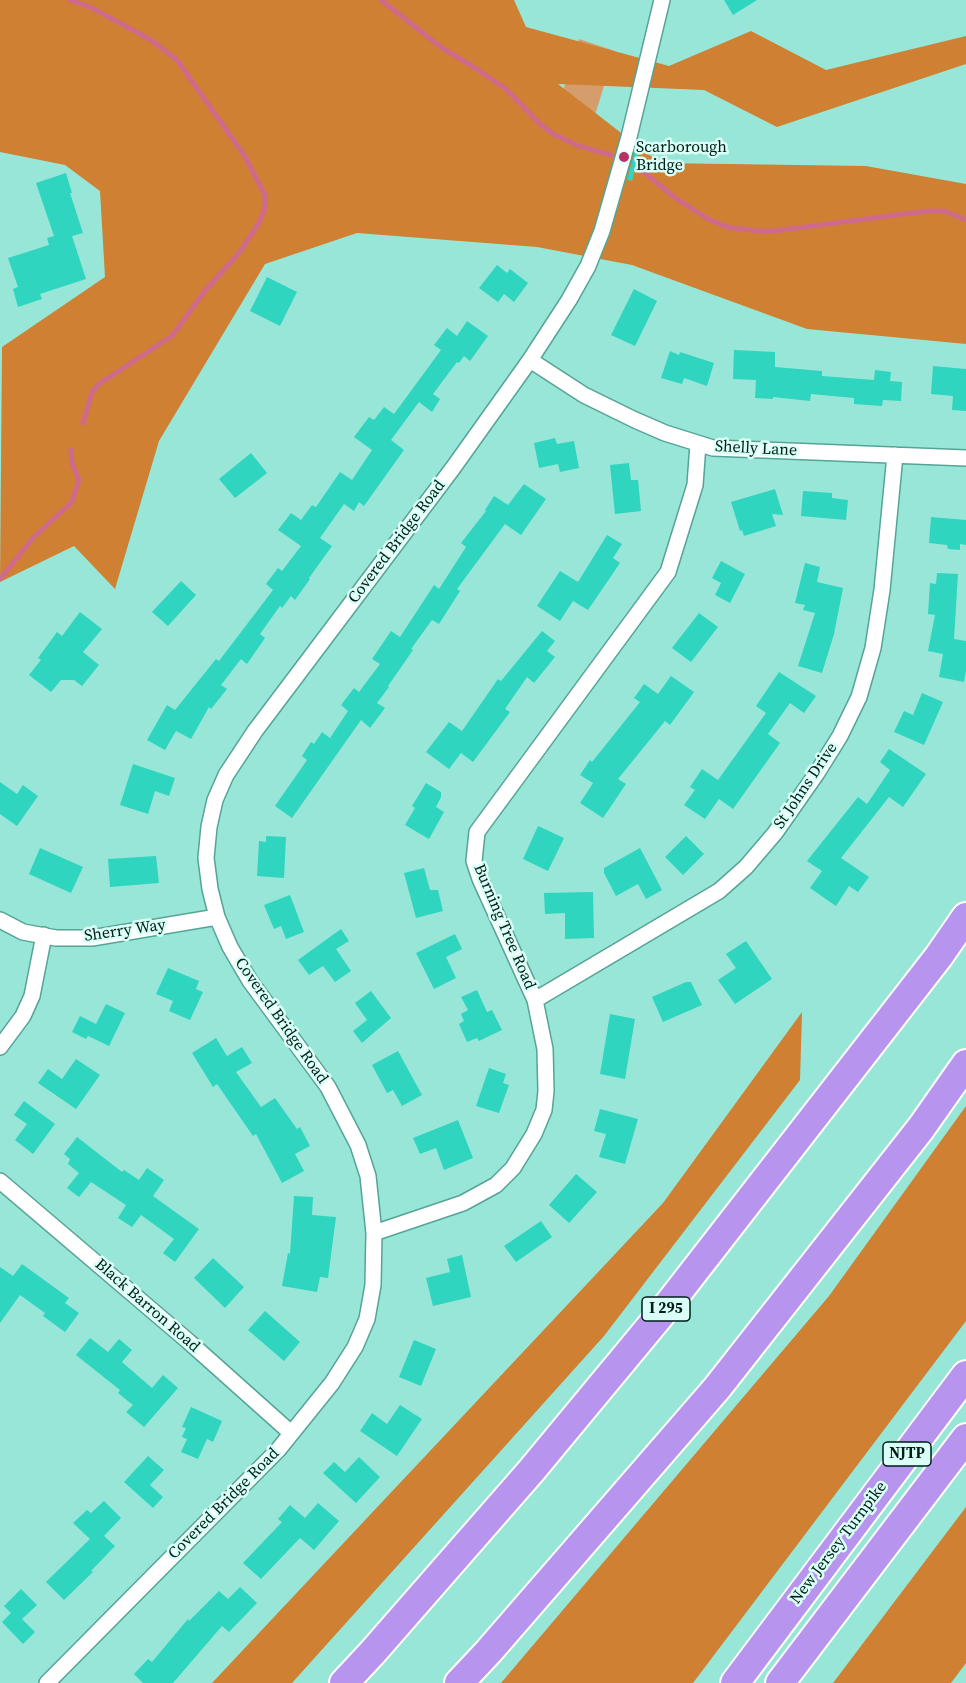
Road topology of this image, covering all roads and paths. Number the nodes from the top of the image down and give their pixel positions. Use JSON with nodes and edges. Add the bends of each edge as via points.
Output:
{"nodes":[{"id":1,"x":662,"y":0,"type":"edge"},
{"id":2,"x":530,"y":360,"type":"junction"},
{"id":3,"x":698,"y":444,"type":"junction"},
{"id":4,"x":895,"y":454,"type":"junction"},
{"id":5,"x":966,"y":458,"type":"edge"},
{"id":6,"x":217,"y":917,"type":"junction"},
{"id":7,"x":966,"y":917,"type":"edge"},
{"id":8,"x":0,"y":920,"type":"edge"},
{"id":9,"x":44,"y":935,"type":"junction"},
{"id":10,"x":535,"y":1000,"type":"junction"},
{"id":11,"x":0,"y":1047,"type":"edge"},
{"id":12,"x":966,"y":1064,"type":"edge"},
{"id":13,"x":0,"y":1181,"type":"edge"},
{"id":14,"x":374,"y":1233,"type":"junction"},
{"id":15,"x":966,"y":1375,"type":"edge"},
{"id":16,"x":291,"y":1433,"type":"junction"},
{"id":17,"x":966,"y":1438,"type":"edge"},
{"id":18,"x":47,"y":1683,"type":"edge"},
{"id":19,"x":344,"y":1683,"type":"edge"},
{"id":20,"x":459,"y":1683,"type":"edge"},
{"id":21,"x":735,"y":1683,"type":"edge"},
{"id":22,"x":780,"y":1683,"type":"edge"}],
"edges":[{"from":1,"to":2,"type":"street","name":"Covered Bridge Road","via":[[602,231],[588,266]]},
{"from":2,"to":3,"type":"street","name":"Shelly Lane","via":[[584,395]]},
{"from":2,"to":6,"type":"street","name":"Covered Bridge Road","via":[[255,730],[226,775],[208,827],[206,858]]},
{"from":3,"to":4,"type":"street","name":"Shelly Lane","via":[[713,448]]},
{"from":3,"to":10,"type":"street","name":"Burning Tree Road","via":[[695,485],[668,572],[477,832],[474,861],[480,879]]},
{"from":4,"to":5,"type":"street","name":"Shelly Lane"},
{"from":4,"to":10,"type":"street","name":"St Johns Drive","via":[[873,648],[859,697],[817,773],[775,833],[719,891]]},
{"from":6,"to":9,"type":"street","name":"Sherry Way","via":[[92,938]]},
{"from":6,"to":14,"type":"street","name":"Covered Bridge Road","via":[[250,981],[328,1087],[358,1145],[368,1176]]},
{"from":7,"to":19,"type":"highway","number":"I 295","via":[[662,1314],[523,1480]]},
{"from":8,"to":9,"type":"street","name":"Sherry Way","via":[[23,932]]},
{"from":9,"to":11,"type":"street","via":[[32,996],[23,1016]]},
{"from":10,"to":14,"type":"street","name":"Burning Tree Road","via":[[545,1049],[544,1110],[513,1168],[496,1185],[463,1203]]},
{"from":12,"to":20,"type":"highway","via":[[921,1128],[717,1388]]},
{"from":13,"to":16,"type":"street","name":"Black Barron Road"},
{"from":14,"to":16,"type":"street","name":"Covered Bridge Road","via":[[373,1285],[367,1318],[355,1347],[332,1383]]},
{"from":15,"to":21,"type":"highway","name":"New Jersey Turnpike","number":"NJTP"},
{"from":16,"to":18,"type":"street","name":"Covered Bridge Road"},
{"from":17,"to":22,"type":"highway","number":"NJTP"}]}
